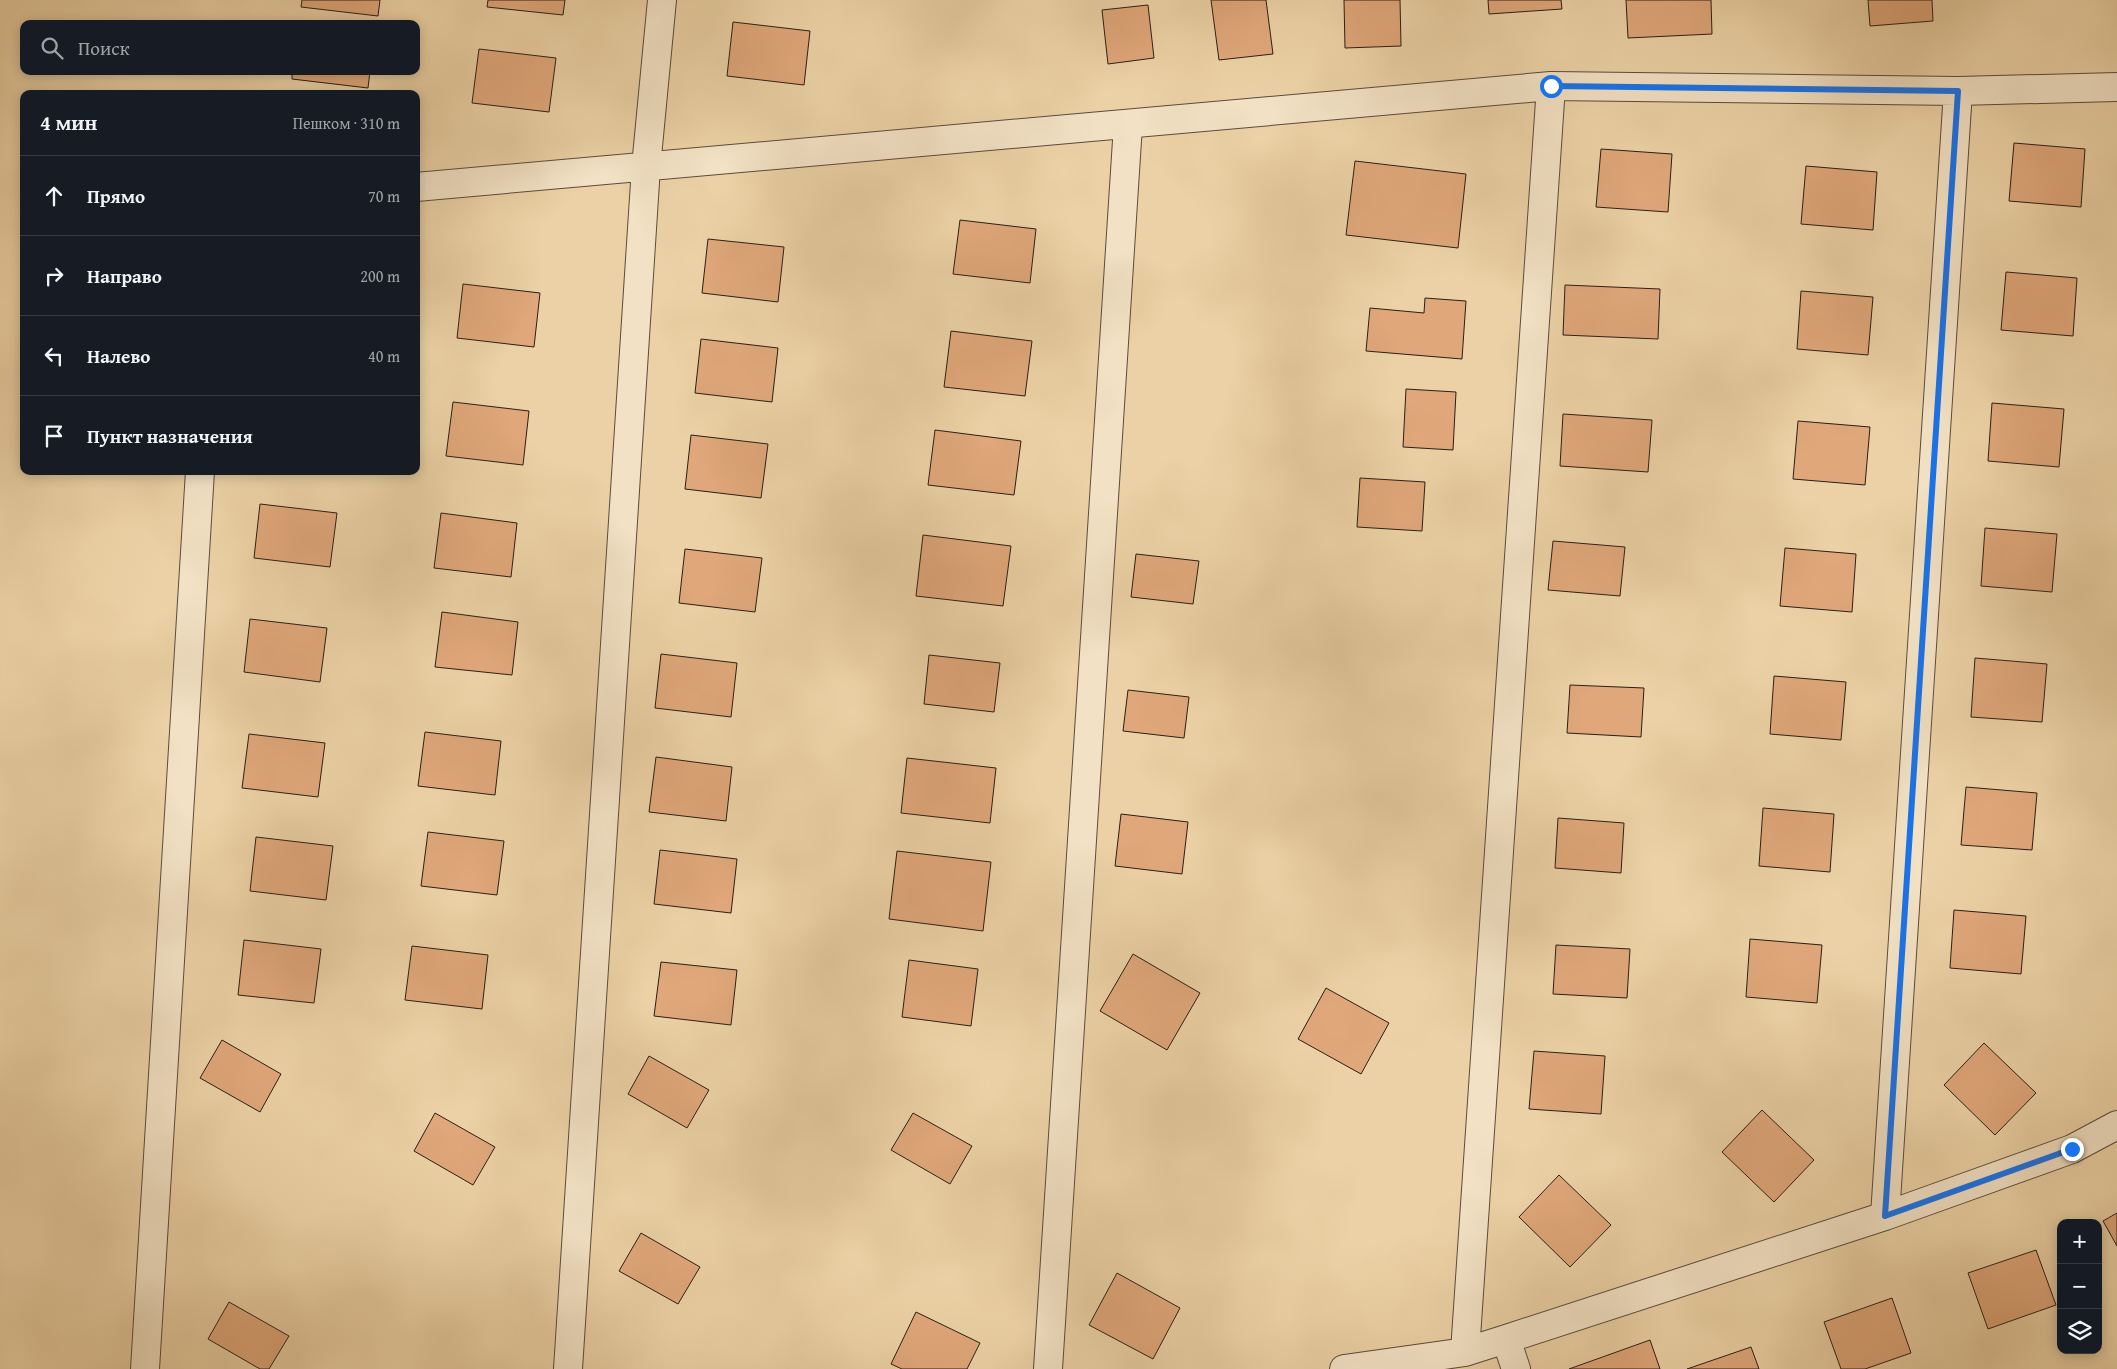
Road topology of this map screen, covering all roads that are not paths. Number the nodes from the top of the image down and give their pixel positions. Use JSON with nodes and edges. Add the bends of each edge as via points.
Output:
{"nodes":[{"id":1,"x":662,"y":0,"type":"edge"},
{"id":2,"x":1551,"y":86,"type":"junction"},
{"id":3,"x":2117,"y":87,"type":"edge"},
{"id":4,"x":1958,"y":91,"type":"junction"},
{"id":5,"x":1128,"y":125,"type":"junction"},
{"id":6,"x":646,"y":167,"type":"junction"},
{"id":7,"x":420,"y":187,"type":"edge"},
{"id":8,"x":200,"y":475,"type":"edge"},
{"id":9,"x":2117,"y":1125,"type":"edge"},
{"id":10,"x":1885,"y":1216,"type":"junction"},
{"id":11,"x":1506,"y":1339,"type":"junction"},
{"id":12,"x":1465,"y":1352,"type":"junction"},
{"id":13,"x":145,"y":1369,"type":"edge"},
{"id":14,"x":568,"y":1369,"type":"edge"},
{"id":15,"x":1048,"y":1369,"type":"edge"},
{"id":16,"x":1344,"y":1369,"type":"edge"},
{"id":17,"x":1516,"y":1369,"type":"edge"}],
"edges":[{"from":1,"to":6,"type":"street"},
{"from":2,"to":4,"type":"street"},
{"from":2,"to":5,"type":"street"},
{"from":2,"to":12,"type":"street"},
{"from":3,"to":4,"type":"street"},
{"from":4,"to":10,"type":"street"},
{"from":5,"to":6,"type":"street"},
{"from":5,"to":15,"type":"street"},
{"from":6,"to":7,"type":"street"},
{"from":6,"to":14,"type":"street"},
{"from":8,"to":13,"type":"street"},
{"from":9,"to":10,"type":"street","via":[[2072,1149]]},
{"from":10,"to":11,"type":"street"},
{"from":11,"to":12,"type":"street"},
{"from":11,"to":17,"type":"street"},
{"from":12,"to":16,"type":"street"}]}
